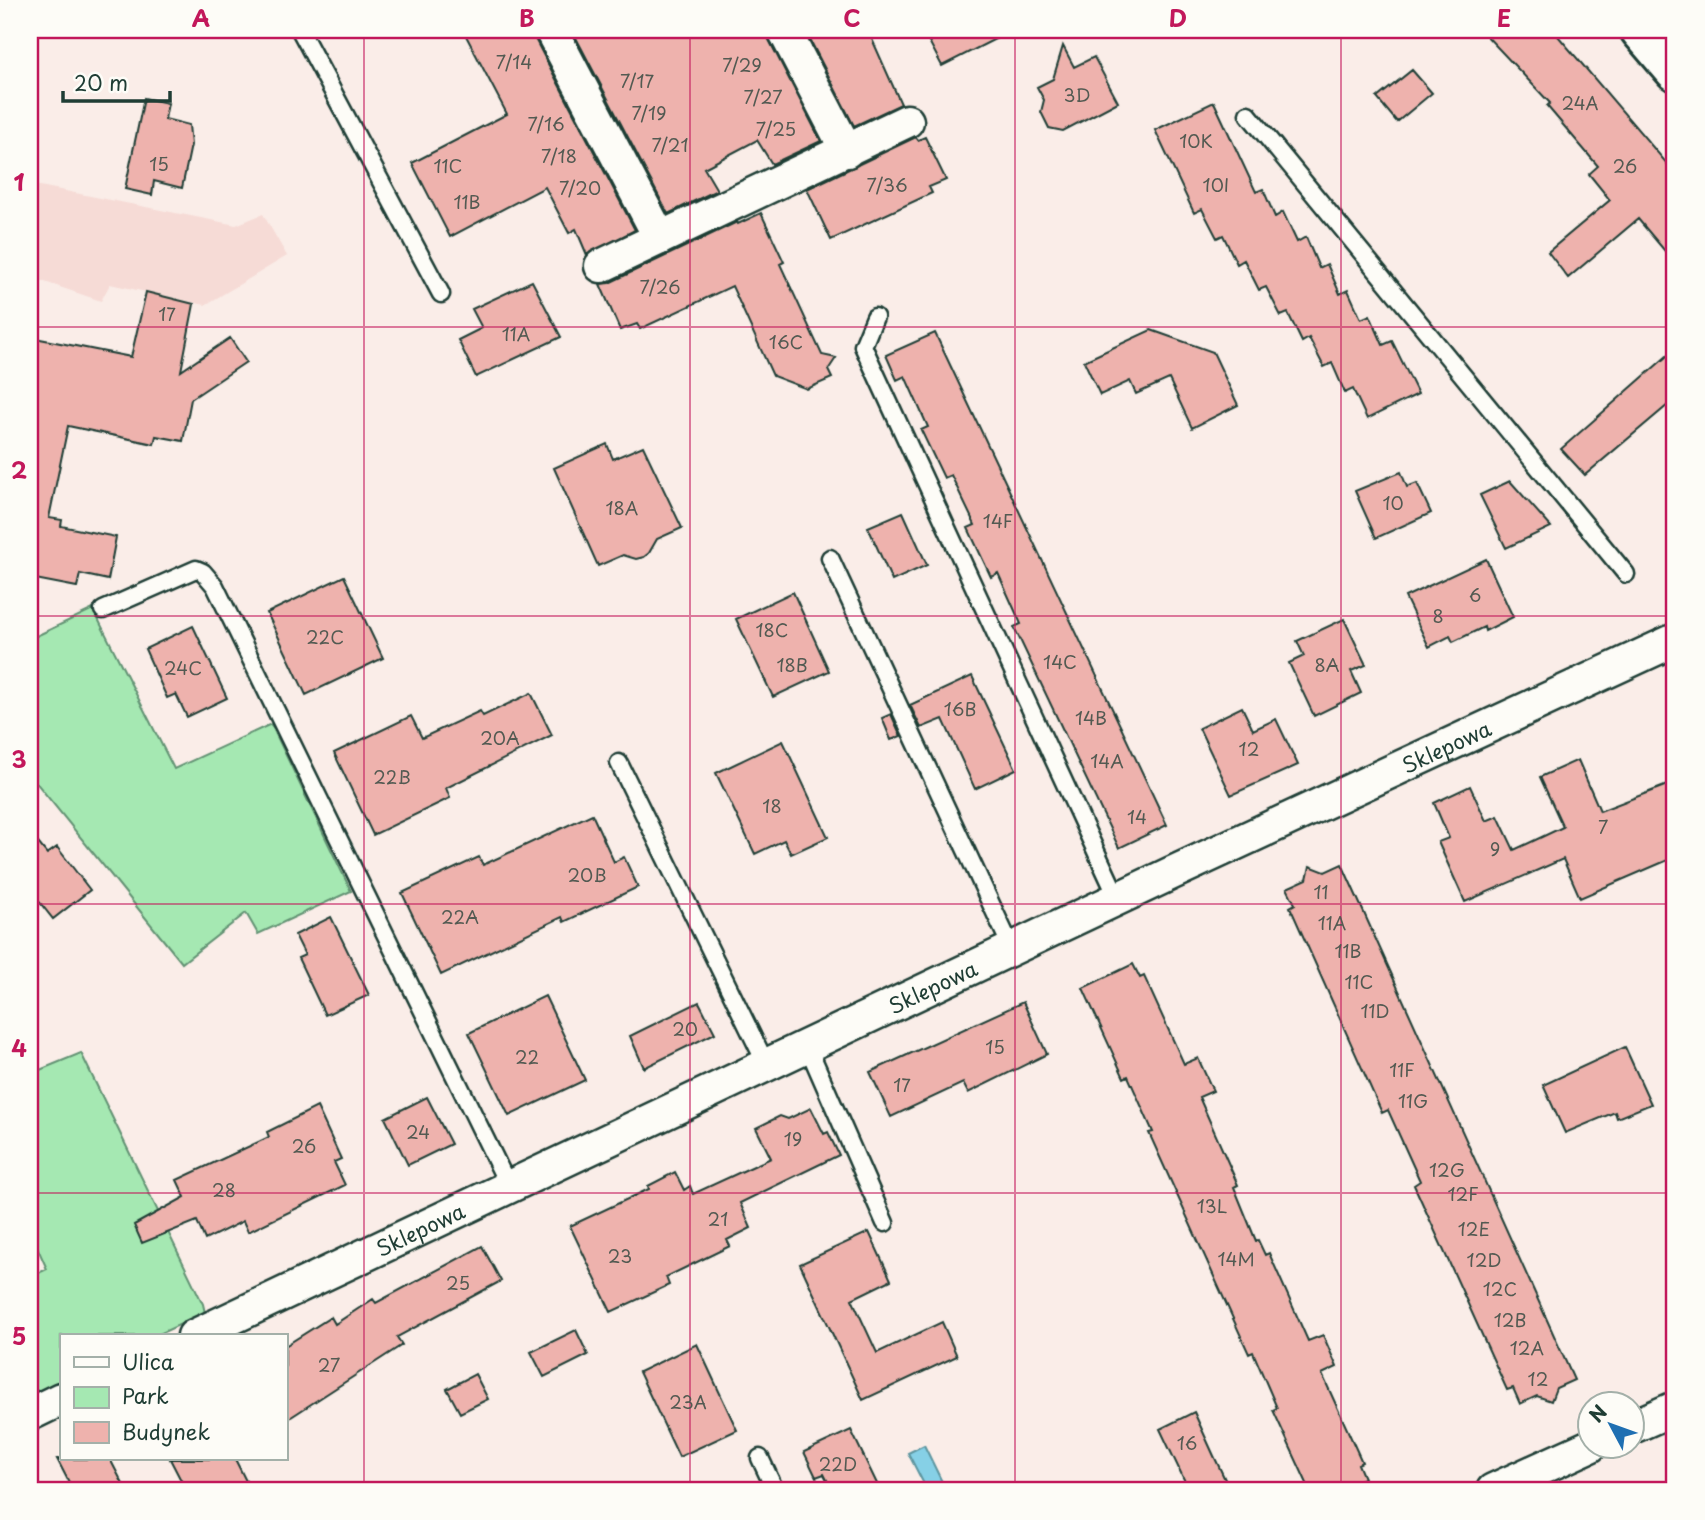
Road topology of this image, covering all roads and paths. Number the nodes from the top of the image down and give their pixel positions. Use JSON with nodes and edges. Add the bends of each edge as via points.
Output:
{"nodes":[{"id":1,"x":300,"y":30,"type":"edge"},
{"id":2,"x":551,"y":30,"type":"edge"},
{"id":3,"x":784,"y":30,"type":"edge"},
{"id":4,"x":1640,"y":30,"type":"edge"},
{"id":5,"x":1675,"y":71,"type":"edge"},
{"id":6,"x":1248,"y":114,"type":"dead end"},
{"id":7,"x":906,"y":121,"type":"dead end"},
{"id":8,"x":847,"y":151,"type":"junction"},
{"id":9,"x":660,"y":238,"type":"junction"},
{"id":10,"x":601,"y":266,"type":"dead end"},
{"id":11,"x":441,"y":294,"type":"dead end"},
{"id":12,"x":875,"y":317,"type":"dead end"},
{"id":13,"x":831,"y":558,"type":"dead end"},
{"id":14,"x":1626,"y":574,"type":"dead end"},
{"id":15,"x":103,"y":610,"type":"dead end"},
{"id":16,"x":1675,"y":640,"type":"edge"},
{"id":17,"x":619,"y":763,"type":"dead end"},
{"id":18,"x":1118,"y":899,"type":"junction"},
{"id":19,"x":1012,"y":949,"type":"junction"},
{"id":20,"x":807,"y":1045,"type":"junction"},
{"id":21,"x":766,"y":1064,"type":"junction"},
{"id":22,"x":509,"y":1187,"type":"junction"},
{"id":23,"x":885,"y":1223,"type":"dead end"},
{"id":24,"x":198,"y":1334,"type":"edge"},
{"id":25,"x":60,"y":1399,"type":"edge"},
{"id":26,"x":1675,"y":1408,"type":"edge"},
{"id":27,"x":30,"y":1414,"type":"edge"},
{"id":28,"x":1646,"y":1421,"type":"edge"},
{"id":29,"x":1576,"y":1452,"type":"edge"},
{"id":30,"x":760,"y":1458,"type":"dead end"},
{"id":31,"x":775,"y":1490,"type":"edge"},
{"id":32,"x":1493,"y":1490,"type":"edge"}],
"edges":[{"from":1,"to":11,"type":"lane"},
{"from":2,"to":9,"type":"street"},
{"from":3,"to":8,"type":"street"},
{"from":4,"to":5,"type":"main road"},
{"from":6,"to":14,"type":"lane"},
{"from":7,"to":8,"type":"street"},
{"from":8,"to":9,"type":"street"},
{"from":9,"to":10,"type":"street"},
{"from":12,"to":18,"type":"lane","via":[[863,346]]},
{"from":13,"to":19,"type":"lane"},
{"from":15,"to":22,"type":"lane","via":[[196,569],[215,586]]},
{"from":16,"to":18,"type":"street","name":"Sklepowa"},
{"from":17,"to":21,"type":"lane"},
{"from":18,"to":19,"type":"street","name":"Sklepowa"},
{"from":19,"to":20,"type":"street","name":"Sklepowa"},
{"from":20,"to":21,"type":"street","name":"Sklepowa"},
{"from":20,"to":23,"type":"lane"},
{"from":21,"to":22,"type":"street","name":"Sklepowa"},
{"from":22,"to":24,"type":"street","name":"Sklepowa"},
{"from":25,"to":27,"type":"street"},
{"from":26,"to":28,"type":"street"},
{"from":29,"to":32,"type":"street"},
{"from":30,"to":31,"type":"lane"}]}
